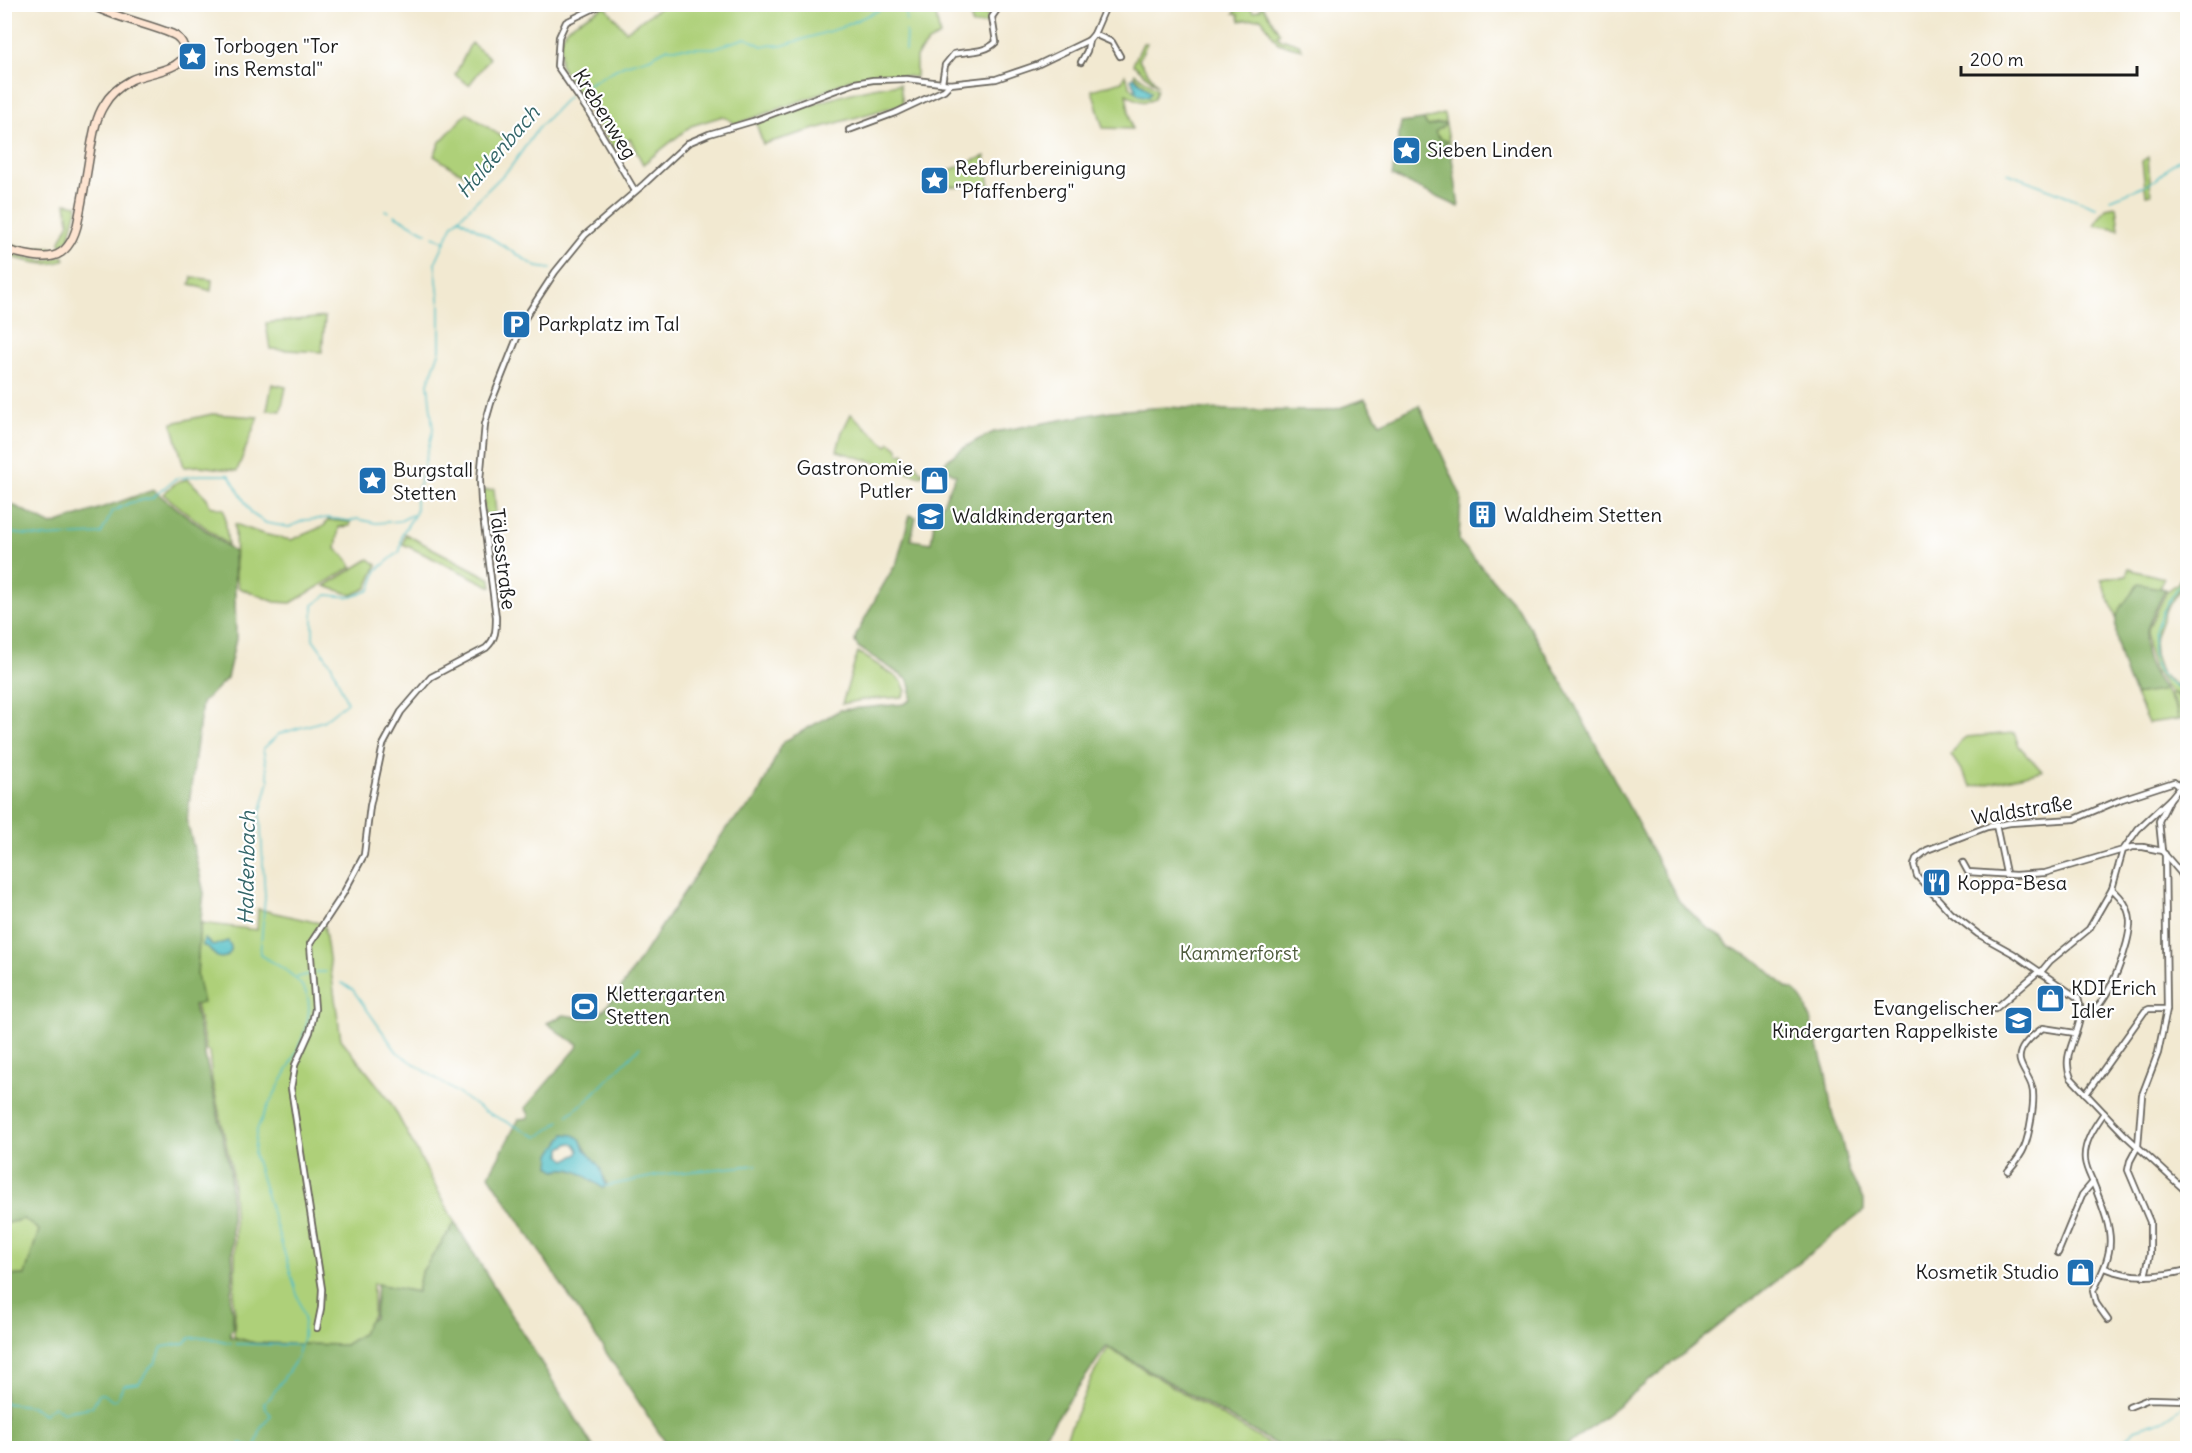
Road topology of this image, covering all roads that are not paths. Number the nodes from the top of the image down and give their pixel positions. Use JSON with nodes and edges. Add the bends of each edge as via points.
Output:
{"nodes":[{"id":1,"x":89,"y":4,"type":"edge"},
{"id":2,"x":603,"y":4,"type":"edge"},
{"id":3,"x":1002,"y":4,"type":"edge"},
{"id":4,"x":1036,"y":4,"type":"edge"},
{"id":5,"x":1107,"y":4,"type":"edge"},
{"id":6,"x":1094,"y":34,"type":"junction"},
{"id":7,"x":1089,"y":40,"type":"junction"},
{"id":8,"x":1120,"y":56,"type":"dead end"},
{"id":9,"x":1081,"y":62,"type":"dead end"},
{"id":10,"x":942,"y":83,"type":"junction"},
{"id":11,"x":950,"y":84,"type":"junction"},
{"id":12,"x":849,"y":130,"type":"dead end"},
{"id":13,"x":635,"y":191,"type":"junction"},
{"id":14,"x":4,"y":250,"type":"edge"},
{"id":15,"x":2187,"y":786,"type":"edge"},
{"id":16,"x":2180,"y":787,"type":"junction"},
{"id":17,"x":2170,"y":799,"type":"junction"},
{"id":18,"x":1996,"y":825,"type":"junction"},
{"id":19,"x":2123,"y":850,"type":"junction"},
{"id":20,"x":2164,"y":853,"type":"junction"},
{"id":21,"x":1963,"y":863,"type":"dead end"},
{"id":22,"x":2006,"y":873,"type":"junction"},
{"id":23,"x":2187,"y":885,"type":"edge"},
{"id":24,"x":2112,"y":889,"type":"junction"},
{"id":25,"x":2039,"y":972,"type":"junction"},
{"id":26,"x":1995,"y":1009,"type":"dead end"},
{"id":27,"x":2167,"y":1009,"type":"junction"},
{"id":28,"x":2082,"y":1016,"type":"junction"},
{"id":29,"x":2075,"y":1033,"type":"junction"},
{"id":30,"x":2086,"y":1094,"type":"junction"},
{"id":31,"x":2104,"y":1113,"type":"junction"},
{"id":32,"x":2138,"y":1146,"type":"junction"},
{"id":33,"x":2008,"y":1171,"type":"dead end"},
{"id":34,"x":2093,"y":1182,"type":"junction"},
{"id":35,"x":2187,"y":1193,"type":"edge"},
{"id":36,"x":2058,"y":1253,"type":"dead end"},
{"id":37,"x":2105,"y":1268,"type":"junction"},
{"id":38,"x":2187,"y":1270,"type":"edge"},
{"id":39,"x":2145,"y":1275,"type":"junction"},
{"id":40,"x":2108,"y":1320,"type":"dead end"},
{"id":41,"x":317,"y":1328,"type":"dead end"},
{"id":42,"x":2187,"y":1400,"type":"edge"},
{"id":43,"x":2129,"y":1407,"type":"dead end"}],
"edges":[{"from":1,"to":14,"type":"main road","via":[[177,37],[184,56],[171,68],[126,83],[104,105],[96,124],[76,226],[66,250],[48,257]]},
{"from":2,"to":13,"type":"street","name":"Krebenweg","via":[[566,22],[559,37],[557,66]]},
{"from":3,"to":4,"type":"street"},
{"from":3,"to":10,"type":"street","via":[[992,17],[996,42],[986,49],[954,54],[945,65]]},
{"from":5,"to":6,"type":"street"},
{"from":6,"to":7,"type":"street"},
{"from":6,"to":8,"type":"street","via":[[1112,42]]},
{"from":7,"to":9,"type":"street"},
{"from":7,"to":11,"type":"street","via":[[996,79]]},
{"from":10,"to":11,"type":"street","name":"Tälesstraße"},
{"from":10,"to":13,"type":"street","name":"Tälesstraße","via":[[892,78],[855,83],[709,134],[688,143]]},
{"from":11,"to":12,"type":"street","via":[[895,113]]},
{"from":13,"to":41,"type":"street","name":"Tälesstraße","via":[[570,251],[521,327],[491,403],[482,446],[481,501],[496,616],[493,642],[431,677],[394,723],[383,745],[376,774],[364,855],[310,944],[315,1009],[291,1088],[322,1289]]},
{"from":15,"to":16,"type":"street"},
{"from":16,"to":17,"type":"street"},
{"from":16,"to":18,"type":"street","name":"Waldstraße","via":[[2174,782],[2165,784],[2075,819]]},
{"from":17,"to":19,"type":"street","via":[[2138,829]]},
{"from":17,"to":20,"type":"street","via":[[2159,821]]},
{"from":18,"to":22,"type":"street"},
{"from":18,"to":25,"type":"street","name":"Waldstraße","via":[[1927,850],[1916,859],[1917,876],[1951,913]]},
{"from":19,"to":20,"type":"street","via":[[2143,847]]},
{"from":19,"to":22,"type":"street","via":[[2045,873]]},
{"from":19,"to":24,"type":"street"},
{"from":20,"to":23,"type":"street"},
{"from":20,"to":27,"type":"street"},
{"from":21,"to":22,"type":"street","via":[[1968,872]]},
{"from":24,"to":25,"type":"street","via":[[2089,929]]},
{"from":24,"to":28,"type":"street","via":[[2124,900],[2130,920],[2127,947],[2105,996],[2092,1012]]},
{"from":25,"to":26,"type":"street"},
{"from":25,"to":28,"type":"street","via":[[2078,998]]},
{"from":27,"to":30,"type":"street","via":[[2145,1011]]},
{"from":27,"to":32,"type":"street","via":[[2158,1053],[2142,1095]]},
{"from":28,"to":29,"type":"street"},
{"from":29,"to":30,"type":"street","via":[[2066,1068]]},
{"from":29,"to":33,"type":"street","via":[[2043,1028],[2021,1050],[2019,1061],[2033,1089],[2032,1105],[2025,1148]]},
{"from":30,"to":31,"type":"street"},
{"from":31,"to":32,"type":"street"},
{"from":31,"to":34,"type":"street","via":[[2086,1146],[2085,1160]]},
{"from":32,"to":35,"type":"street"},
{"from":32,"to":39,"type":"street","via":[[2128,1170],[2150,1222],[2151,1247]]},
{"from":34,"to":36,"type":"street","via":[[2082,1195]]},
{"from":34,"to":37,"type":"street","via":[[2109,1224]]},
{"from":37,"to":39,"type":"street"},
{"from":37,"to":40,"type":"street","via":[[2093,1291],[2096,1304]]},
{"from":38,"to":39,"type":"street"},
{"from":42,"to":43,"type":"street","via":[[2149,1399]]}]}
